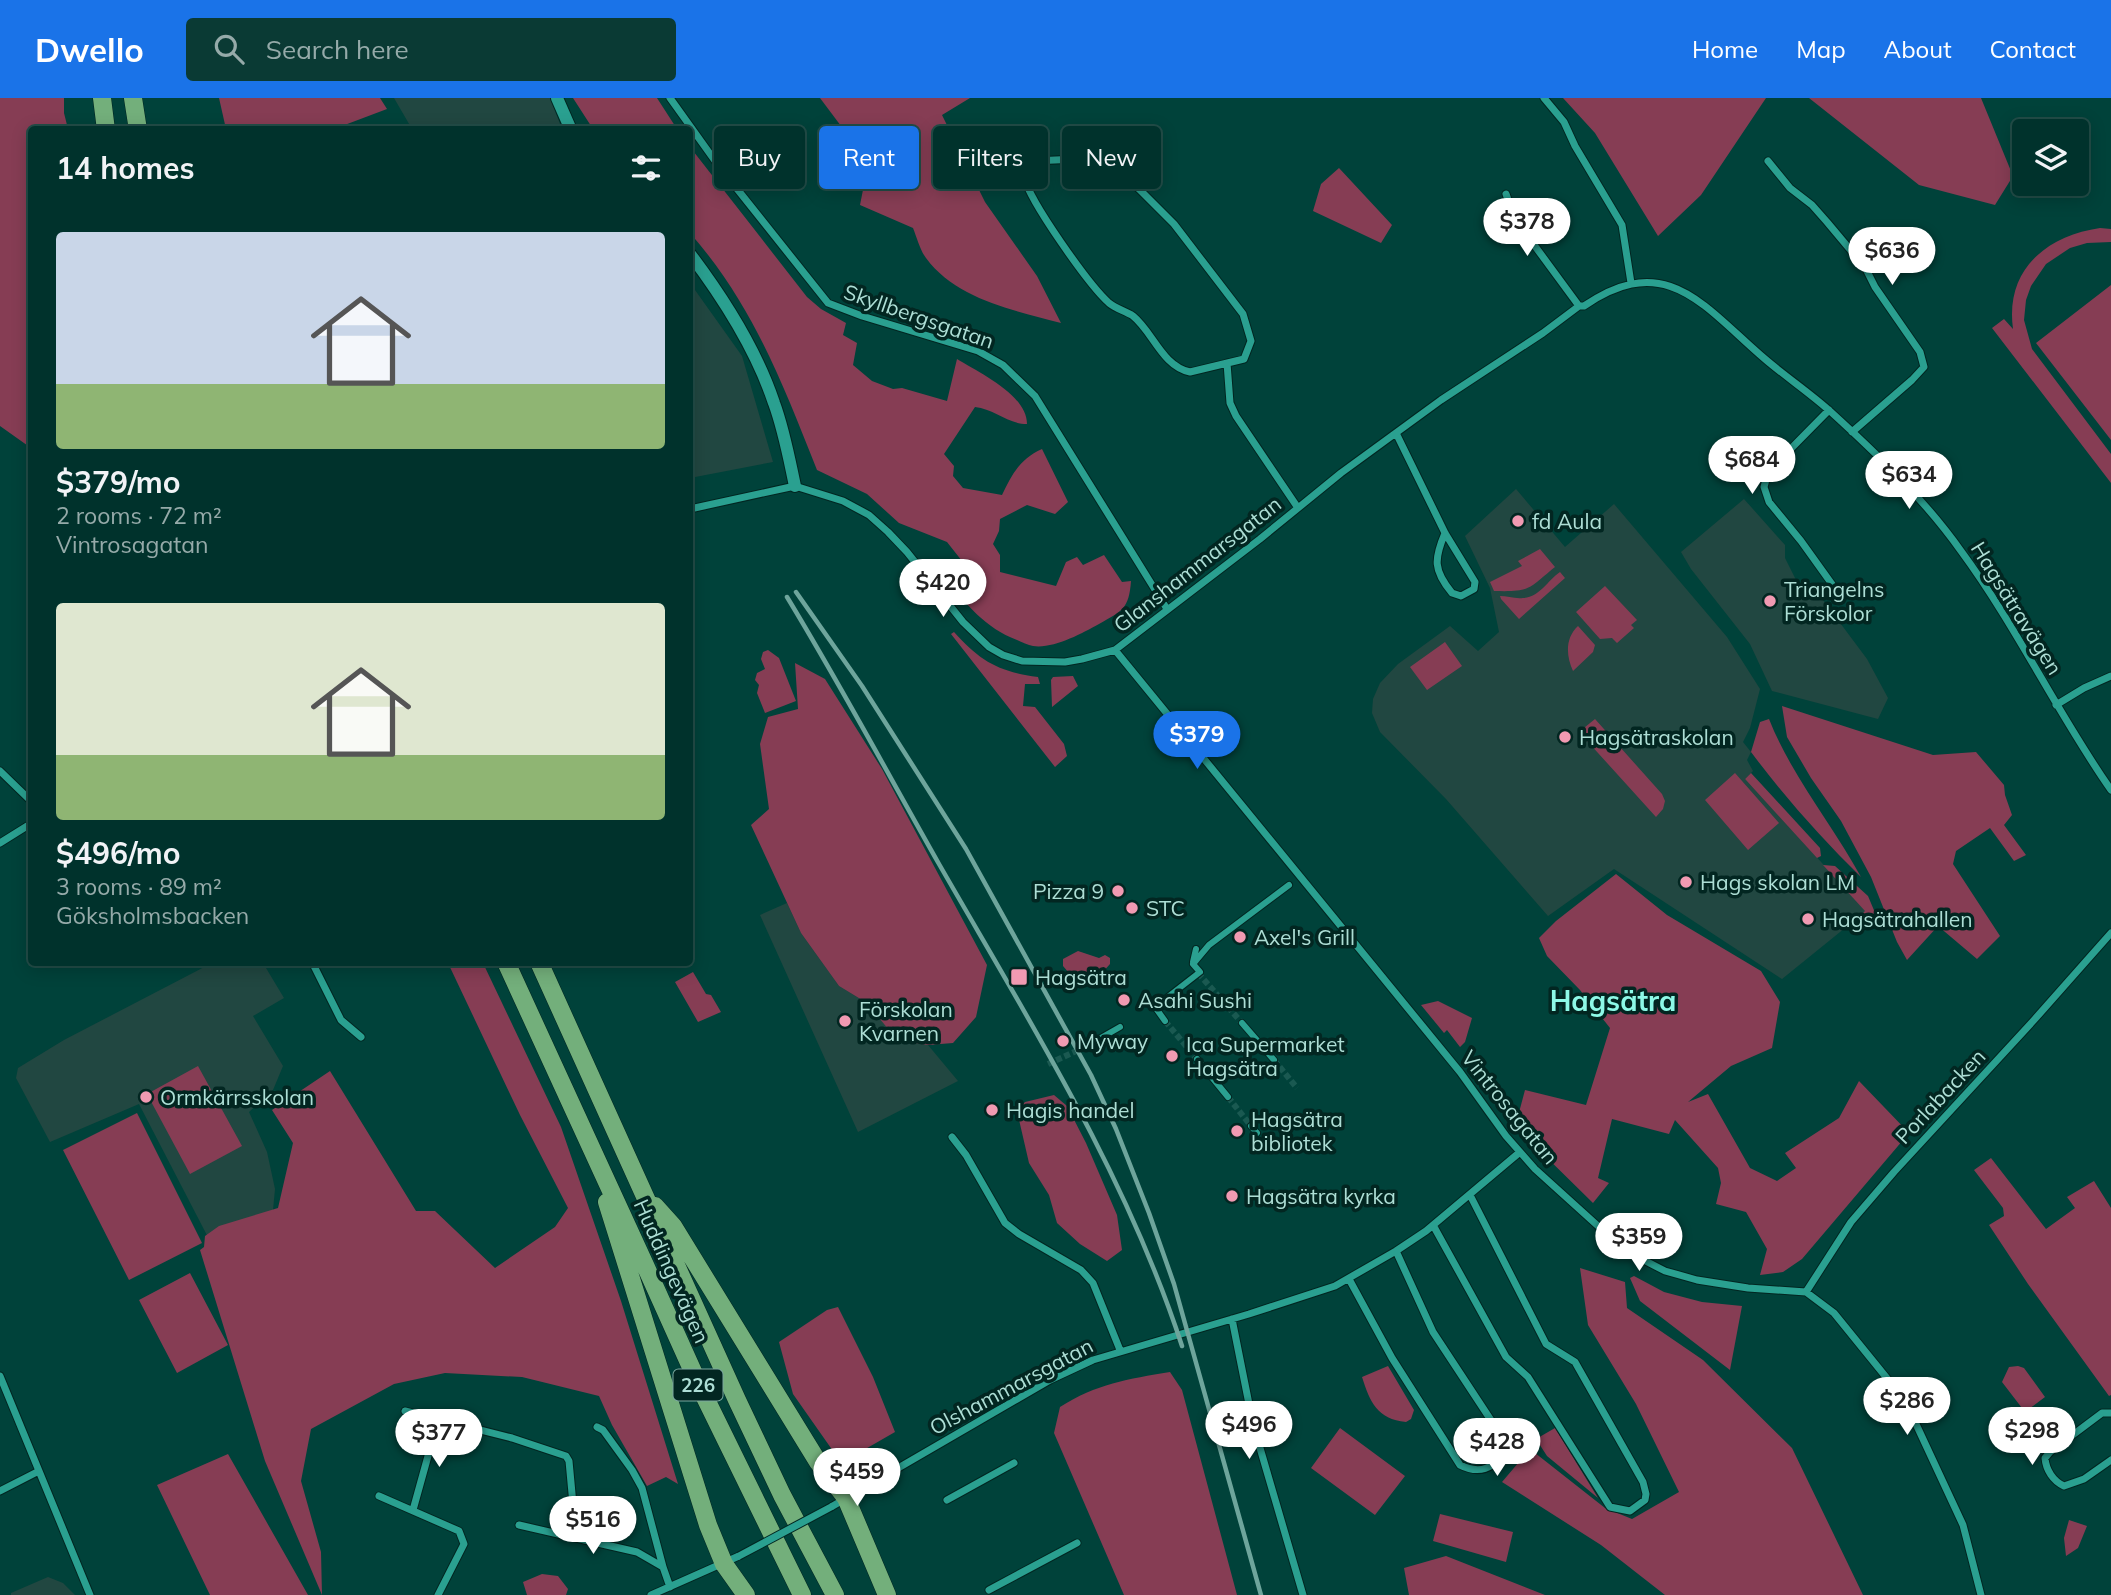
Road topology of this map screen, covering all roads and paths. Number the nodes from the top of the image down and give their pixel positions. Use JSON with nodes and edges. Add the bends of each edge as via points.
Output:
{"nodes":[{"id":1,"x":102,"y":98,"type":"edge"},
{"id":2,"x":133,"y":98,"type":"edge"},
{"id":3,"x":557,"y":98,"type":"edge"},
{"id":4,"x":670,"y":98,"type":"edge"},
{"id":5,"x":1544,"y":98,"type":"edge"},
{"id":6,"x":106,"y":126,"type":"edge"},
{"id":7,"x":137,"y":126,"type":"edge"},
{"id":8,"x":569,"y":126,"type":"edge"},
{"id":9,"x":690,"y":126,"type":"edge"},
{"id":10,"x":693,"y":130,"type":"edge"},
{"id":11,"x":1768,"y":161,"type":"dead end"},
{"id":12,"x":1506,"y":194,"type":"dead end"},
{"id":13,"x":693,"y":258,"type":"edge"},
{"id":14,"x":1646,"y":282,"type":"joint"},
{"id":15,"x":1631,"y":283,"type":"junction"},
{"id":16,"x":1579,"y":306,"type":"junction"},
{"id":17,"x":1227,"y":363,"type":"junction"},
{"id":18,"x":1829,"y":410,"type":"junction"},
{"id":19,"x":1852,"y":432,"type":"junction"},
{"id":20,"x":1396,"y":433,"type":"junction"},
{"id":21,"x":795,"y":486,"type":"junction"},
{"id":22,"x":693,"y":508,"type":"edge"},
{"id":23,"x":1298,"y":508,"type":"junction"},
{"id":24,"x":1445,"y":533,"type":"junction"},
{"id":25,"x":1834,"y":587,"type":"dead end"},
{"id":26,"x":1167,"y":610,"type":"junction"},
{"id":27,"x":1115,"y":650,"type":"junction"},
{"id":28,"x":2111,"y":676,"type":"edge"},
{"id":29,"x":2056,"y":705,"type":"junction"},
{"id":30,"x":0,"y":771,"type":"edge"},
{"id":31,"x":2111,"y":790,"type":"edge"},
{"id":32,"x":28,"y":798,"type":"edge"},
{"id":33,"x":28,"y":826,"type":"edge"},
{"id":34,"x":0,"y":844,"type":"edge"},
{"id":35,"x":1289,"y":885,"type":"dead end"},
{"id":36,"x":2111,"y":933,"type":"edge"},
{"id":37,"x":1196,"y":949,"type":"dead end"},
{"id":38,"x":1193,"y":964,"type":"junction"},
{"id":39,"x":314,"y":966,"type":"edge"},
{"id":40,"x":508,"y":966,"type":"edge"},
{"id":41,"x":541,"y":966,"type":"edge"},
{"id":42,"x":1165,"y":1021,"type":"dead end"},
{"id":43,"x":1242,"y":1023,"type":"tunnel mouth"},
{"id":44,"x":1119,"y":1027,"type":"dead end"},
{"id":45,"x":361,"y":1037,"type":"dead end"},
{"id":46,"x":1085,"y":1047,"type":"tunnel mouth"},
{"id":47,"x":1197,"y":1059,"type":"tunnel mouth"},
{"id":48,"x":1274,"y":1060,"type":"tunnel mouth"},
{"id":49,"x":1228,"y":1097,"type":"tunnel mouth"},
{"id":50,"x":1251,"y":1126,"type":"tunnel mouth"},
{"id":51,"x":1257,"y":1133,"type":"dead end"},
{"id":52,"x":952,"y":1137,"type":"dead end"},
{"id":53,"x":1520,"y":1152,"type":"junction"},
{"id":54,"x":602,"y":1171,"type":"junction"},
{"id":55,"x":1470,"y":1195,"type":"junction"},
{"id":56,"x":646,"y":1196,"type":"junction"},
{"id":57,"x":1433,"y":1225,"type":"junction"},
{"id":58,"x":1396,"y":1251,"type":"junction"},
{"id":59,"x":1349,"y":1279,"type":"junction"},
{"id":60,"x":1806,"y":1292,"type":"junction"},
{"id":61,"x":1232,"y":1319,"type":"junction"},
{"id":62,"x":1120,"y":1350,"type":"junction"},
{"id":63,"x":0,"y":1376,"type":"edge"},
{"id":64,"x":405,"y":1411,"type":"dead end"},
{"id":65,"x":2111,"y":1413,"type":"edge"},
{"id":66,"x":439,"y":1420,"type":"junction"},
{"id":67,"x":597,"y":1427,"type":"dead end"},
{"id":68,"x":2111,"y":1460,"type":"edge"},
{"id":69,"x":1014,"y":1463,"type":"dead end"},
{"id":70,"x":39,"y":1471,"type":"junction"},
{"id":71,"x":0,"y":1491,"type":"edge"},
{"id":72,"x":379,"y":1496,"type":"dead end"},
{"id":73,"x":947,"y":1500,"type":"dead end"},
{"id":74,"x":839,"y":1502,"type":"junction"},
{"id":75,"x":413,"y":1510,"type":"junction"},
{"id":76,"x":519,"y":1525,"type":"dead end"},
{"id":77,"x":568,"y":1536,"type":"junction"},
{"id":78,"x":1077,"y":1543,"type":"dead end"},
{"id":79,"x":732,"y":1560,"type":"junction"},
{"id":80,"x":663,"y":1567,"type":"junction"},
{"id":81,"x":670,"y":1587,"type":"junction"},
{"id":82,"x":989,"y":1590,"type":"dead end"},
{"id":83,"x":90,"y":1595,"type":"edge"},
{"id":84,"x":438,"y":1595,"type":"edge"},
{"id":85,"x":651,"y":1595,"type":"edge"},
{"id":86,"x":746,"y":1595,"type":"edge"},
{"id":87,"x":802,"y":1595,"type":"edge"},
{"id":88,"x":835,"y":1595,"type":"edge"},
{"id":89,"x":887,"y":1595,"type":"edge"},
{"id":90,"x":1303,"y":1595,"type":"edge"},
{"id":91,"x":1981,"y":1595,"type":"edge"}],
"edges":[{"from":1,"to":6,"type":"main road"},
{"from":2,"to":7,"type":"main road"},
{"from":3,"to":8,"type":"street"},
{"from":4,"to":9,"type":"street","name":"Skyllbergsgatan"},
{"from":5,"to":15,"type":"street","via":[[1564,122],[1622,225]]},
{"from":10,"to":26,"type":"street","name":"Skyllbergsgatan","via":[[828,303],[978,351],[1003,365],[1035,396]]},
{"from":11,"to":19,"type":"street","via":[[1859,256],[1920,352],[1924,367]]},
{"from":12,"to":16,"type":"street","via":[[1515,219]]},
{"from":13,"to":21,"type":"street","via":[[740,327],[765,380]]},
{"from":14,"to":15,"type":"street","name":"Glanshammarsgatan"},
{"from":14,"to":18,"type":"street","name":"Hagsätravägen","via":[[1690,295]]},
{"from":15,"to":16,"type":"street","name":"Glanshammarsgatan"},
{"from":16,"to":20,"type":"street","name":"Glanshammarsgatan"},
{"from":17,"to":17,"type":"street","via":[[1185,372],[1133,317],[1110,303],[1040,210],[1024,166],[1032,161],[1101,158],[1139,189],[1174,224],[1243,314],[1251,341],[1244,359]]},
{"from":17,"to":23,"type":"street","via":[[1230,403],[1236,416]]},
{"from":18,"to":19,"type":"street","name":"Hagsätravägen"},
{"from":18,"to":25,"type":"street","via":[[1768,472],[1764,487],[1769,502]]},
{"from":19,"to":29,"type":"street","name":"Hagsätravägen","via":[[1960,549],[1995,599]]},
{"from":20,"to":23,"type":"street","name":"Glanshammarsgatan"},
{"from":20,"to":24,"type":"street"},
{"from":21,"to":22,"type":"street","name":"Glanshammarsgatan"},
{"from":21,"to":27,"type":"street","name":"Glanshammarsgatan","via":[[843,501],[869,515],[989,648],[1021,661],[1065,662]]},
{"from":23,"to":26,"type":"street","name":"Glanshammarsgatan"},
{"from":24,"to":24,"type":"street","via":[[1475,582],[1474,589],[1461,596],[1452,593],[1437,568],[1437,552]]},
{"from":26,"to":27,"type":"street","name":"Glanshammarsgatan"},
{"from":27,"to":53,"type":"street","name":"Vintrosagatan","via":[[1460,1072]]},
{"from":28,"to":29,"type":"street"},
{"from":29,"to":31,"type":"street","name":"Hagsätravägen"},
{"from":30,"to":32,"type":"street"},
{"from":33,"to":34,"type":"street"},
{"from":35,"to":38,"type":"street","via":[[1209,944]]},
{"from":36,"to":60,"type":"street","name":"Porlabacken","via":[[1851,1222]]},
{"from":37,"to":38,"type":"street"},
{"from":38,"to":42,"type":"street","via":[[1200,972],[1155,1007]]},
{"from":39,"to":45,"type":"street","via":[[341,1020]]},
{"from":40,"to":54,"type":"main road","name":"Huddingevägen","number":"226"},
{"from":41,"to":56,"type":"main road","name":"Huddingevägen","number":"226"},
{"from":43,"to":48,"type":"street"},
{"from":44,"to":46,"type":"street"},
{"from":47,"to":49,"type":"street"},
{"from":50,"to":51,"type":"street"},
{"from":52,"to":62,"type":"street","via":[[1005,1223],[1081,1270],[1093,1283]]},
{"from":53,"to":55,"type":"street","name":"Olshammarsgatan"},
{"from":53,"to":60,"type":"street","name":"Vintrosagatan","via":[[1619,1245],[1658,1267],[1722,1285]]},
{"from":54,"to":79,"type":"main road","via":[[610,1214],[708,1525]]},
{"from":54,"to":87,"type":"main road","name":"Huddingevägen","number":"226","via":[[699,1385]]},
{"from":55,"to":57,"type":"street","name":"Olshammarsgatan"},
{"from":55,"to":57,"type":"street","via":[[1546,1344],[1575,1362],[1643,1482],[1644,1500],[1630,1511],[1610,1507],[1528,1377],[1506,1357]]},
{"from":56,"to":74,"type":"main road","via":[[673,1226]]},
{"from":56,"to":88,"type":"main road","name":"Huddingevägen","number":"226","via":[[759,1448]]},
{"from":57,"to":58,"type":"street","name":"Olshammarsgatan"},
{"from":58,"to":59,"type":"street","name":"Olshammarsgatan"},
{"from":58,"to":59,"type":"street","via":[[1433,1332],[1504,1440],[1506,1450],[1488,1468],[1472,1471],[1460,1465],[1392,1358]]},
{"from":59,"to":61,"type":"street","name":"Olshammarsgatan"},
{"from":60,"to":91,"type":"street","via":[[1834,1312],[1903,1398],[1962,1525]]},
{"from":61,"to":62,"type":"street","name":"Olshammarsgatan"},
{"from":61,"to":90,"type":"street","via":[[1253,1424]]},
{"from":62,"to":74,"type":"street","name":"Olshammarsgatan","via":[[1050,1380]]},
{"from":63,"to":70,"type":"street"},
{"from":64,"to":66,"type":"street"},
{"from":65,"to":68,"type":"street","via":[[2102,1413],[2045,1458],[2046,1467],[2064,1486],[2084,1479]]},
{"from":66,"to":75,"type":"street"},
{"from":66,"to":77,"type":"street","via":[[566,1456],[574,1515]]},
{"from":67,"to":80,"type":"street","via":[[642,1488]]},
{"from":69,"to":73,"type":"street"},
{"from":70,"to":71,"type":"street"},
{"from":70,"to":83,"type":"street"},
{"from":72,"to":75,"type":"street"},
{"from":74,"to":79,"type":"street","name":"Olshammarsgatan","bridge":true},
{"from":74,"to":89,"type":"main road"},
{"from":75,"to":84,"type":"street","via":[[463,1537],[464,1544]]},
{"from":76,"to":77,"type":"street"},
{"from":77,"to":80,"type":"street","via":[[637,1552]]},
{"from":78,"to":82,"type":"street"},
{"from":79,"to":81,"type":"street","name":"Olshammarsgatan"},
{"from":79,"to":86,"type":"main road"},
{"from":80,"to":81,"type":"street"},
{"from":81,"to":85,"type":"street","name":"Olshammarsgatan"}]}
